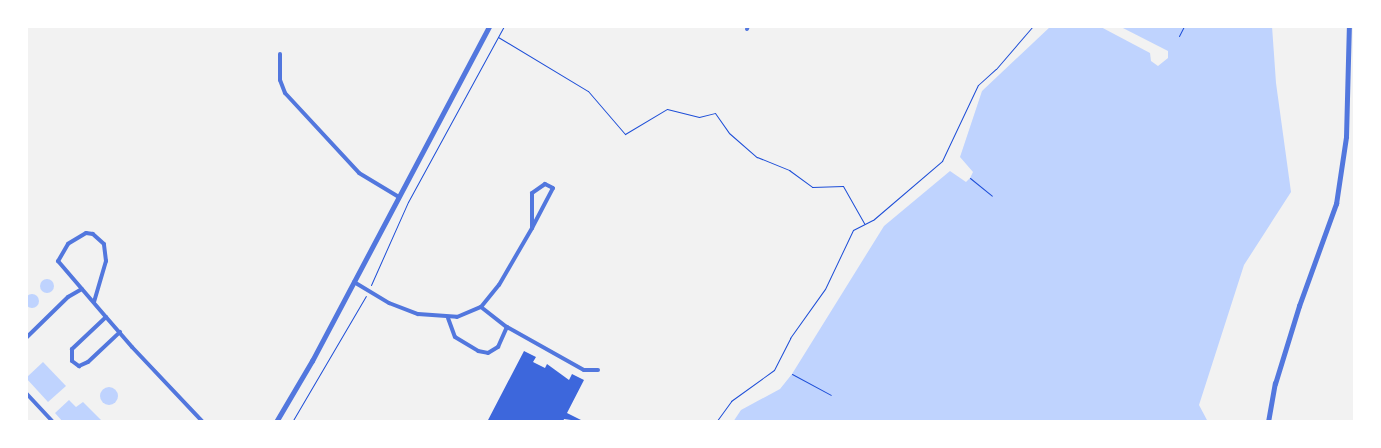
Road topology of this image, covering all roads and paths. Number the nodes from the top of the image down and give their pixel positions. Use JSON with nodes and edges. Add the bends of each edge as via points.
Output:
{"nodes":[{"id":1,"x":489,"y":26,"type":"edge"},
{"id":2,"x":504,"y":26,"type":"edge"},
{"id":3,"x":1033,"y":26,"type":"edge"},
{"id":4,"x":1184,"y":26,"type":"edge"},
{"id":5,"x":1349,"y":26,"type":"edge"},
{"id":6,"x":498,"y":36,"type":"junction"},
{"id":7,"x":1179,"y":36,"type":"dead end"},
{"id":8,"x":280,"y":54,"type":"dead end"},
{"id":9,"x":970,"y":178,"type":"dead end"},
{"id":10,"x":992,"y":196,"type":"dead end"},
{"id":11,"x":399,"y":197,"type":"junction"},
{"id":12,"x":864,"y":223,"type":"junction"},
{"id":13,"x":532,"y":228,"type":"junction"},
{"id":14,"x":354,"y":282,"type":"junction"},
{"id":15,"x":82,"y":289,"type":"junction"},
{"id":16,"x":368,"y":290,"type":"junction"},
{"id":17,"x":94,"y":302,"type":"junction"},
{"id":18,"x":481,"y":307,"type":"junction"},
{"id":19,"x":106,"y":317,"type":"junction"},
{"id":20,"x":448,"y":318,"type":"junction"},
{"id":21,"x":507,"y":327,"type":"junction"},
{"id":22,"x":120,"y":332,"type":"junction"},
{"id":23,"x":26,"y":338,"type":"edge"},
{"id":24,"x":598,"y":370,"type":"dead end"},
{"id":25,"x":792,"y":374,"type":"dead end"},
{"id":26,"x":26,"y":394,"type":"edge"},
{"id":27,"x":831,"y":396,"type":"dead end"},
{"id":28,"x":53,"y":422,"type":"edge"},
{"id":29,"x":203,"y":422,"type":"edge"},
{"id":30,"x":276,"y":422,"type":"edge"},
{"id":31,"x":292,"y":422,"type":"edge"},
{"id":32,"x":716,"y":422,"type":"edge"},
{"id":33,"x":1268,"y":422,"type":"edge"}],
"edges":[{"from":1,"to":11,"type":"street"},
{"from":2,"to":6,"type":"path"},
{"from":3,"to":12,"type":"path","via":[[978,85],[942,160],[872,220]]},
{"from":4,"to":7,"type":"path"},
{"from":5,"to":33,"type":"street","via":[[1346,137],[1336,204],[1292,329]]},
{"from":6,"to":12,"type":"path","via":[[588,91],[625,134],[667,109],[699,117],[714,113],[729,133],[757,157],[789,170],[812,186],[842,186]]},
{"from":6,"to":16,"type":"path","via":[[404,210]]},
{"from":8,"to":11,"type":"street","via":[[280,80],[285,93],[358,173]]},
{"from":9,"to":10,"type":"path"},
{"from":11,"to":14,"type":"street"},
{"from":12,"to":32,"type":"path","via":[[849,236],[825,289],[790,338],[774,370],[731,401]]},
{"from":13,"to":13,"type":"street","via":[[532,193],[545,184],[553,188]]},
{"from":13,"to":18,"type":"street","via":[[499,285]]},
{"from":14,"to":16,"type":"street"},
{"from":14,"to":30,"type":"street"},
{"from":15,"to":17,"type":"street"},
{"from":15,"to":17,"type":"street","via":[[58,261],[68,244],[81,236],[93,234],[104,244],[106,261]]},
{"from":15,"to":23,"type":"street","via":[[68,297]]},
{"from":16,"to":20,"type":"street","via":[[418,314]]},
{"from":16,"to":31,"type":"path"},
{"from":17,"to":19,"type":"street"},
{"from":18,"to":20,"type":"street"},
{"from":18,"to":21,"type":"street"},
{"from":19,"to":22,"type":"street"},
{"from":19,"to":22,"type":"street","via":[[72,349],[72,361],[79,366],[88,362]]},
{"from":20,"to":21,"type":"street","via":[[455,337],[478,351],[488,353],[498,347]]},
{"from":21,"to":24,"type":"street","via":[[584,370]]},
{"from":22,"to":29,"type":"street"},
{"from":25,"to":27,"type":"path"},
{"from":26,"to":28,"type":"street"}]}
